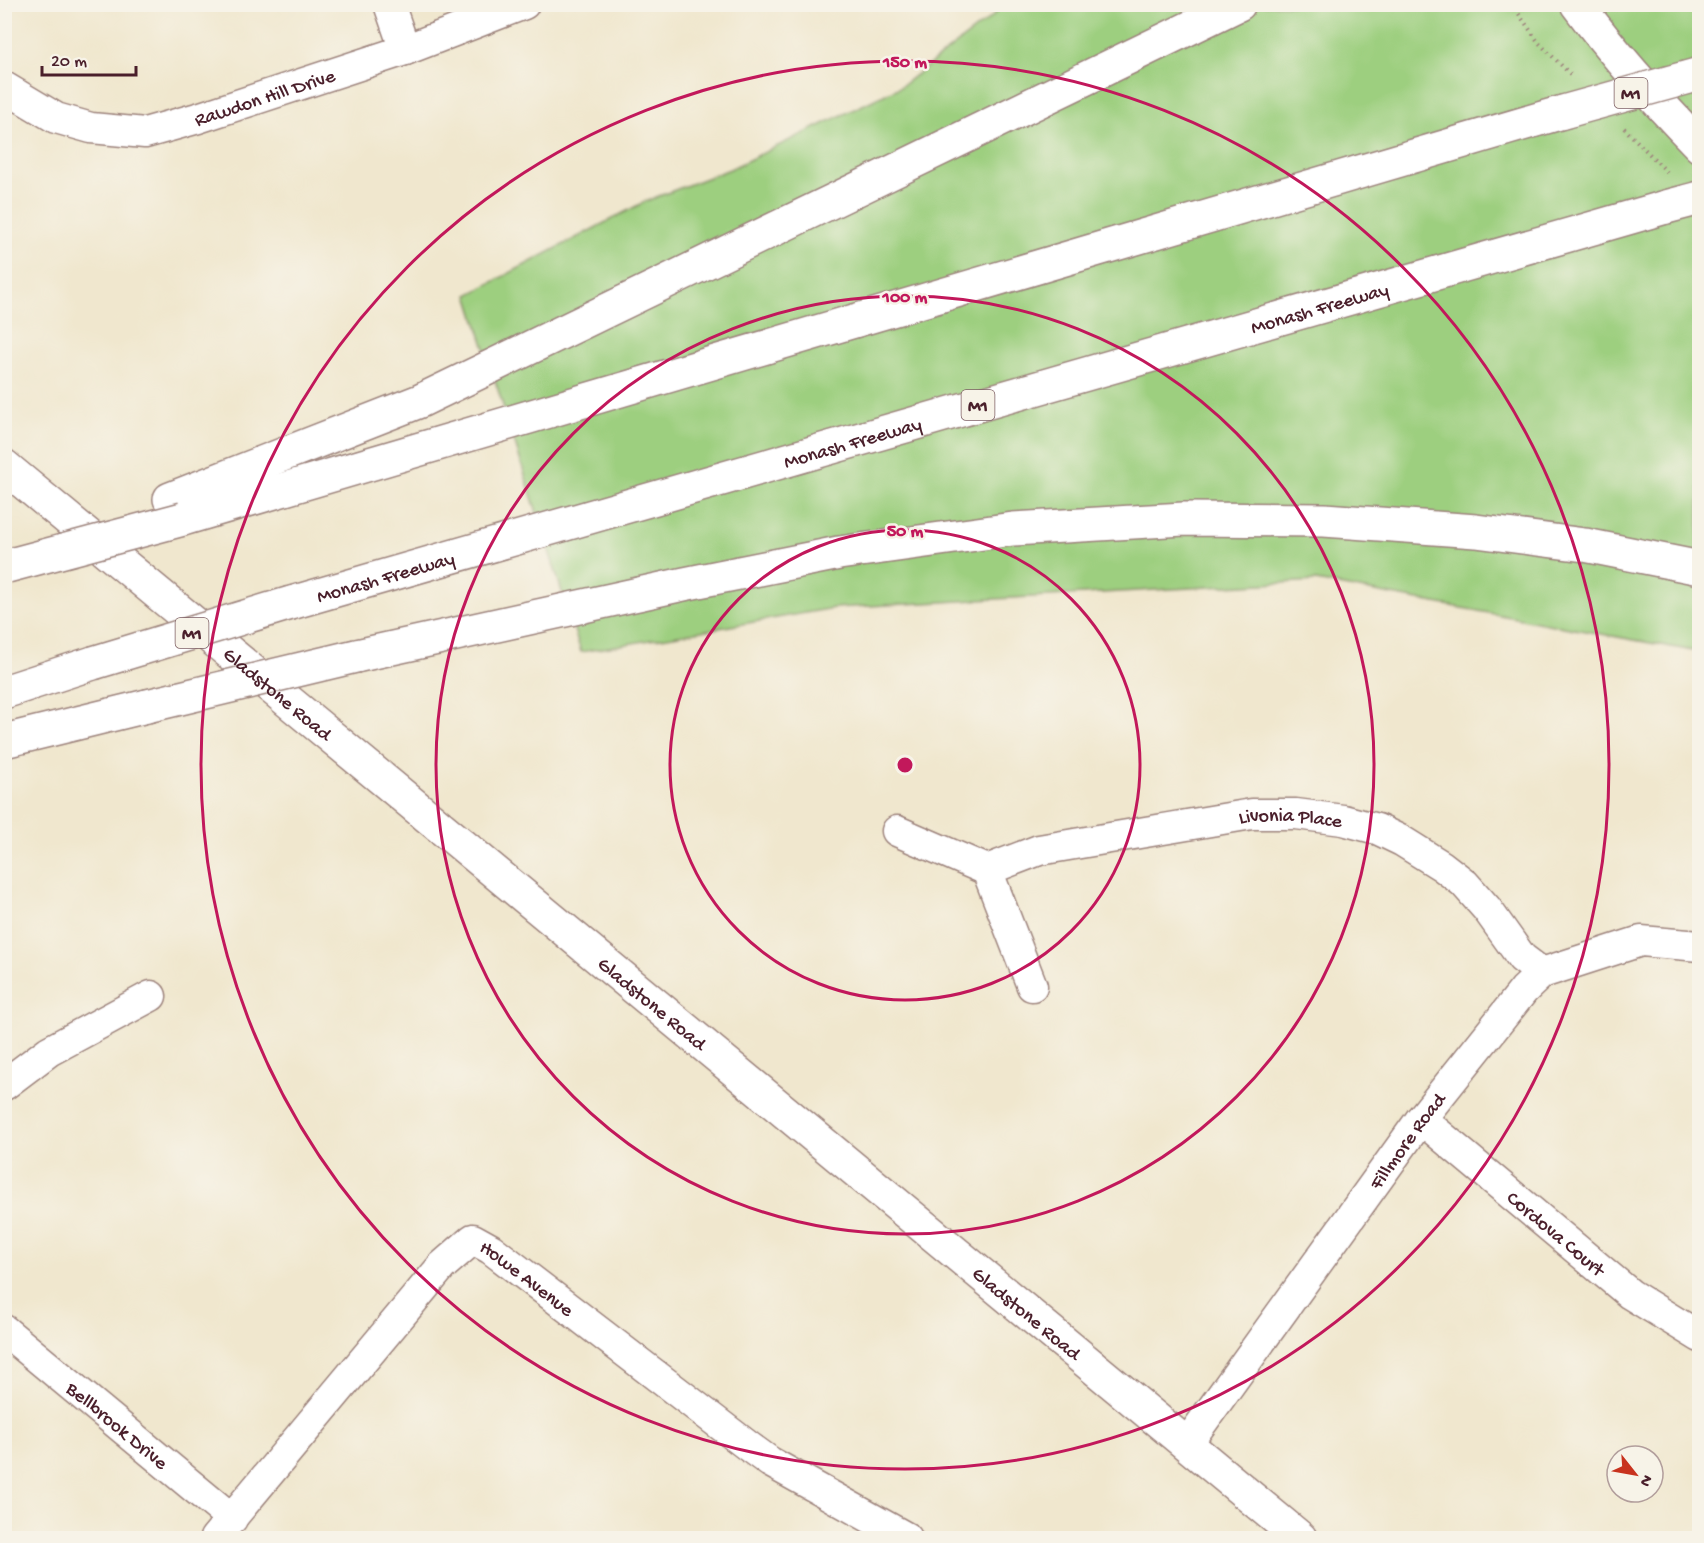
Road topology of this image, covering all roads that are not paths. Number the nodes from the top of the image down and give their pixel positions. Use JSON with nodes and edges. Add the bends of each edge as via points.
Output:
{"nodes":[{"id":1,"x":389,"y":4,"type":"edge"},
{"id":2,"x":524,"y":4,"type":"edge"},
{"id":3,"x":1205,"y":4,"type":"edge"},
{"id":4,"x":1239,"y":4,"type":"edge"},
{"id":5,"x":1577,"y":4,"type":"edge"},
{"id":6,"x":405,"y":50,"type":"junction"},
{"id":7,"x":1700,"y":74,"type":"edge"},
{"id":8,"x":1079,"y":83,"type":"junction"},
{"id":9,"x":4,"y":87,"type":"edge"},
{"id":10,"x":1700,"y":146,"type":"edge"},
{"id":11,"x":1700,"y":198,"type":"edge"},
{"id":12,"x":4,"y":466,"type":"edge"},
{"id":13,"x":176,"y":509,"type":"junction"},
{"id":14,"x":6,"y":567,"type":"edge"},
{"id":15,"x":1700,"y":568,"type":"edge"},
{"id":16,"x":4,"y":692,"type":"edge"},
{"id":17,"x":4,"y":741,"type":"edge"},
{"id":18,"x":897,"y":831,"type":"dead end"},
{"id":19,"x":987,"y":870,"type":"junction"},
{"id":20,"x":1700,"y":946,"type":"edge"},
{"id":21,"x":1542,"y":973,"type":"junction"},
{"id":22,"x":1032,"y":986,"type":"dead end"},
{"id":23,"x":151,"y":996,"type":"dead end"},
{"id":24,"x":4,"y":1085,"type":"edge"},
{"id":25,"x":1421,"y":1119,"type":"junction"},
{"id":26,"x":4,"y":1330,"type":"edge"},
{"id":27,"x":1700,"y":1337,"type":"edge"},
{"id":28,"x":1186,"y":1445,"type":"junction"},
{"id":29,"x":223,"y":1529,"type":"edge"},
{"id":30,"x":907,"y":1539,"type":"edge"},
{"id":31,"x":1300,"y":1539,"type":"edge"}],
"edges":[{"from":1,"to":6,"type":"street"},
{"from":2,"to":6,"type":"street","name":"Rawdon Hill Drive"},
{"from":3,"to":8,"type":"main road"},
{"from":4,"to":8,"type":"main road"},
{"from":5,"to":10,"type":"main road","via":[[1648,91]]},
{"from":6,"to":9,"type":"street","name":"Rawdon Hill Drive","via":[[145,133],[90,128],[56,118]]},
{"from":7,"to":13,"type":"main road","number":"M1","bridge":true},
{"from":8,"to":13,"type":"main road","via":[[420,401]]},
{"from":11,"to":16,"type":"main road","name":"Monash Freeway","number":"M1","bridge":true,"via":[[291,603]]},
{"from":12,"to":28,"type":"main road","name":"Gladstone Road"},
{"from":13,"to":14,"type":"main road","bridge":true},
{"from":15,"to":17,"type":"main road","bridge":true,"via":[[1541,539],[1324,520],[1184,519],[1013,529],[839,553],[684,584],[356,656]]},
{"from":18,"to":19,"type":"street"},
{"from":19,"to":21,"type":"street","name":"Livonia Place","via":[[1039,850],[1252,814],[1343,820],[1377,829],[1442,866],[1464,883],[1522,958]]},
{"from":19,"to":22,"type":"street"},
{"from":20,"to":21,"type":"street","name":"Fillmore Road","via":[[1641,941]]},
{"from":21,"to":25,"type":"street","name":"Fillmore Road","via":[[1524,990]]},
{"from":23,"to":24,"type":"street","via":[[49,1051]]},
{"from":25,"to":27,"type":"street","name":"Cordova Court","via":[[1630,1294]]},
{"from":25,"to":28,"type":"street","name":"Fillmore Road"},
{"from":26,"to":29,"type":"street","name":"Bellbrook Drive"},
{"from":28,"to":31,"type":"main road","name":"Gladstone Road"},
{"from":29,"to":30,"type":"street","name":"Howe Avenue","via":[[442,1266],[473,1239],[770,1462]]}]}
